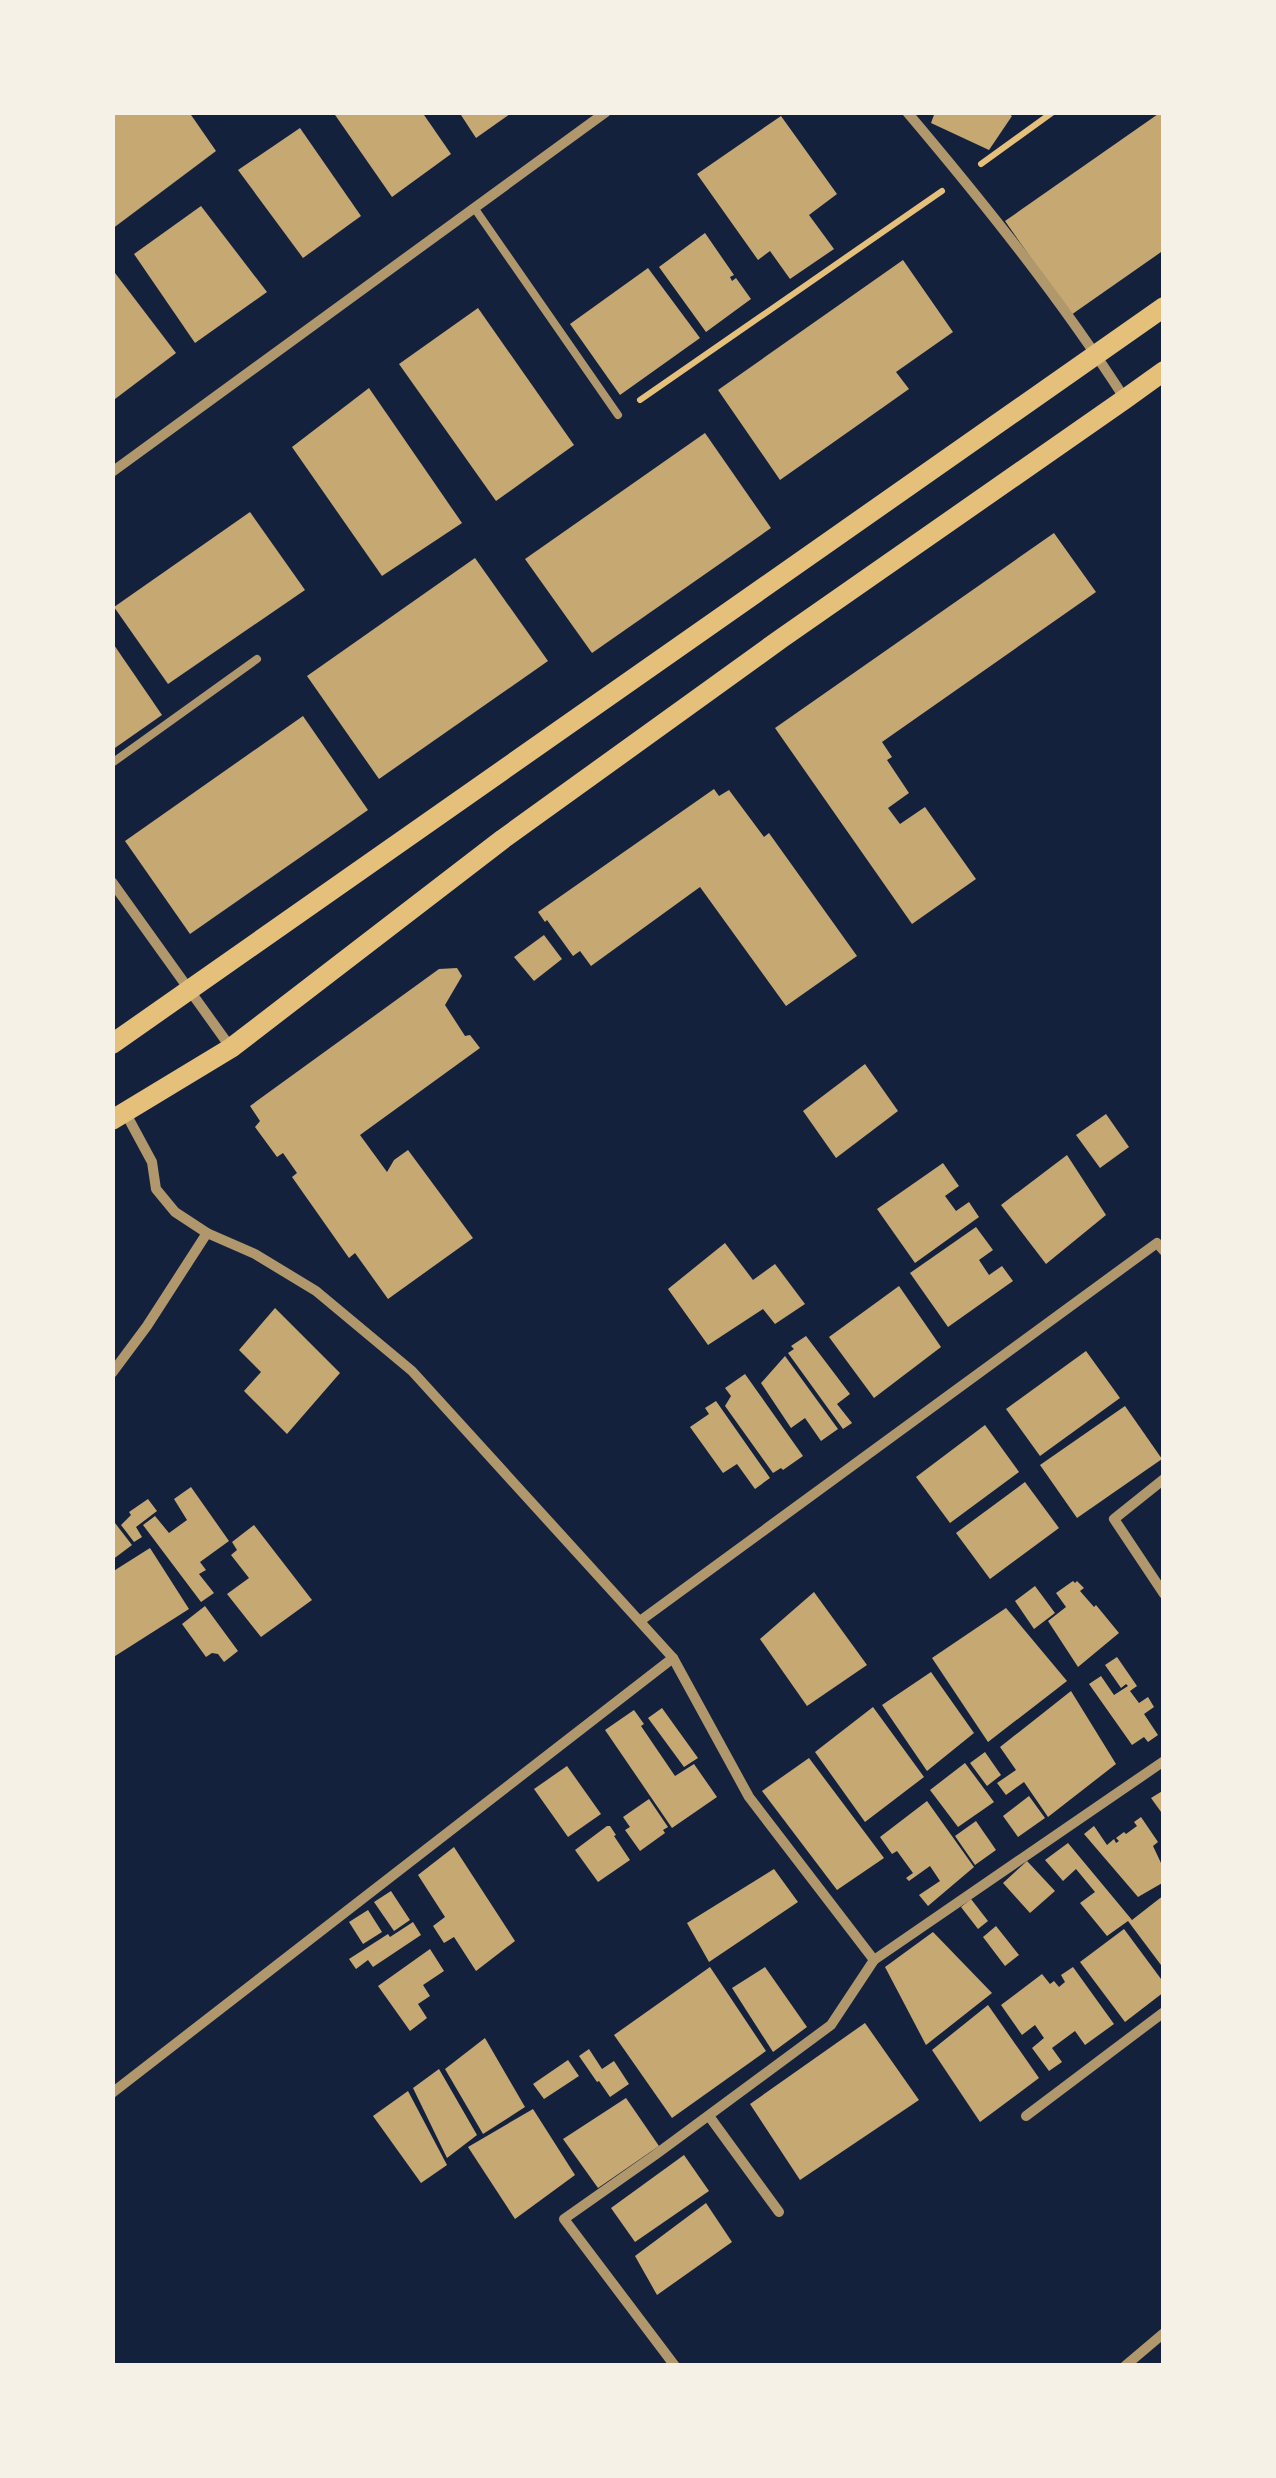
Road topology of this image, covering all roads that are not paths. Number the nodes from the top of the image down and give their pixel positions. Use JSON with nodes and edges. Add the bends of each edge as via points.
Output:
{"nodes":[{"id":1,"x":606,"y":112,"type":"edge"},
{"id":2,"x":907,"y":112,"type":"edge"},
{"id":3,"x":475,"y":209,"type":"junction"},
{"id":4,"x":1164,"y":307,"type":"edge"},
{"id":5,"x":1096,"y":354,"type":"junction"},
{"id":6,"x":1164,"y":371,"type":"edge"},
{"id":7,"x":1126,"y":400,"type":"junction"},
{"id":8,"x":618,"y":415,"type":"road end"},
{"id":9,"x":112,"y":472,"type":"edge"},
{"id":10,"x":257,"y":659,"type":"dead end"},
{"id":11,"x":112,"y":763,"type":"edge"},
{"id":12,"x":112,"y":882,"type":"edge"},
{"id":13,"x":187,"y":990,"type":"junction"},
{"id":14,"x":112,"y":1044,"type":"edge"},
{"id":15,"x":230,"y":1048,"type":"junction"},
{"id":16,"x":119,"y":1116,"type":"edge"},
{"id":17,"x":207,"y":1232,"type":"junction"},
{"id":18,"x":1164,"y":1251,"type":"edge"},
{"id":19,"x":112,"y":1373,"type":"edge"},
{"id":20,"x":1164,"y":1479,"type":"edge"},
{"id":21,"x":1164,"y":1594,"type":"edge"},
{"id":22,"x":640,"y":1621,"type":"junction"},
{"id":23,"x":674,"y":1658,"type":"junction"},
{"id":24,"x":1164,"y":1760,"type":"edge"},
{"id":25,"x":874,"y":1960,"type":"junction"},
{"id":26,"x":1164,"y":2012,"type":"edge"},
{"id":27,"x":112,"y":2093,"type":"edge"},
{"id":28,"x":709,"y":2116,"type":"junction"},
{"id":29,"x":1026,"y":2116,"type":"dead end"},
{"id":30,"x":778,"y":2212,"type":"dead end"},
{"id":31,"x":1164,"y":2333,"type":"edge"},
{"id":32,"x":676,"y":2366,"type":"edge"},
{"id":33,"x":1125,"y":2366,"type":"edge"}],
"edges":[{"from":1,"to":3,"type":"street"},
{"from":2,"to":5,"type":"street"},
{"from":3,"to":8,"type":"lane"},
{"from":3,"to":9,"type":"street"},
{"from":4,"to":5,"type":"main road"},
{"from":5,"to":7,"type":"street"},
{"from":5,"to":13,"type":"main road"},
{"from":6,"to":7,"type":"main road"},
{"from":7,"to":15,"type":"main road","via":[[519,828]]},
{"from":10,"to":11,"type":"lane"},
{"from":12,"to":13,"type":"street"},
{"from":13,"to":14,"type":"main road"},
{"from":13,"to":15,"type":"street"},
{"from":15,"to":16,"type":"main road"},
{"from":16,"to":17,"type":"street","via":[[152,1162],[156,1189]]},
{"from":17,"to":19,"type":"street"},
{"from":17,"to":22,"type":"street","via":[[316,1292],[412,1371]]},
{"from":18,"to":22,"type":"street","via":[[1158,1243]]},
{"from":20,"to":21,"type":"street","via":[[1114,1519]]},
{"from":22,"to":23,"type":"street"},
{"from":23,"to":25,"type":"street","via":[[748,1797]]},
{"from":23,"to":27,"type":"street"},
{"from":24,"to":25,"type":"street"},
{"from":25,"to":28,"type":"street","via":[[831,2025]]},
{"from":26,"to":29,"type":"street"},
{"from":28,"to":30,"type":"street"},
{"from":28,"to":32,"type":"street","via":[[564,2219]]},
{"from":31,"to":33,"type":"street"}]}
